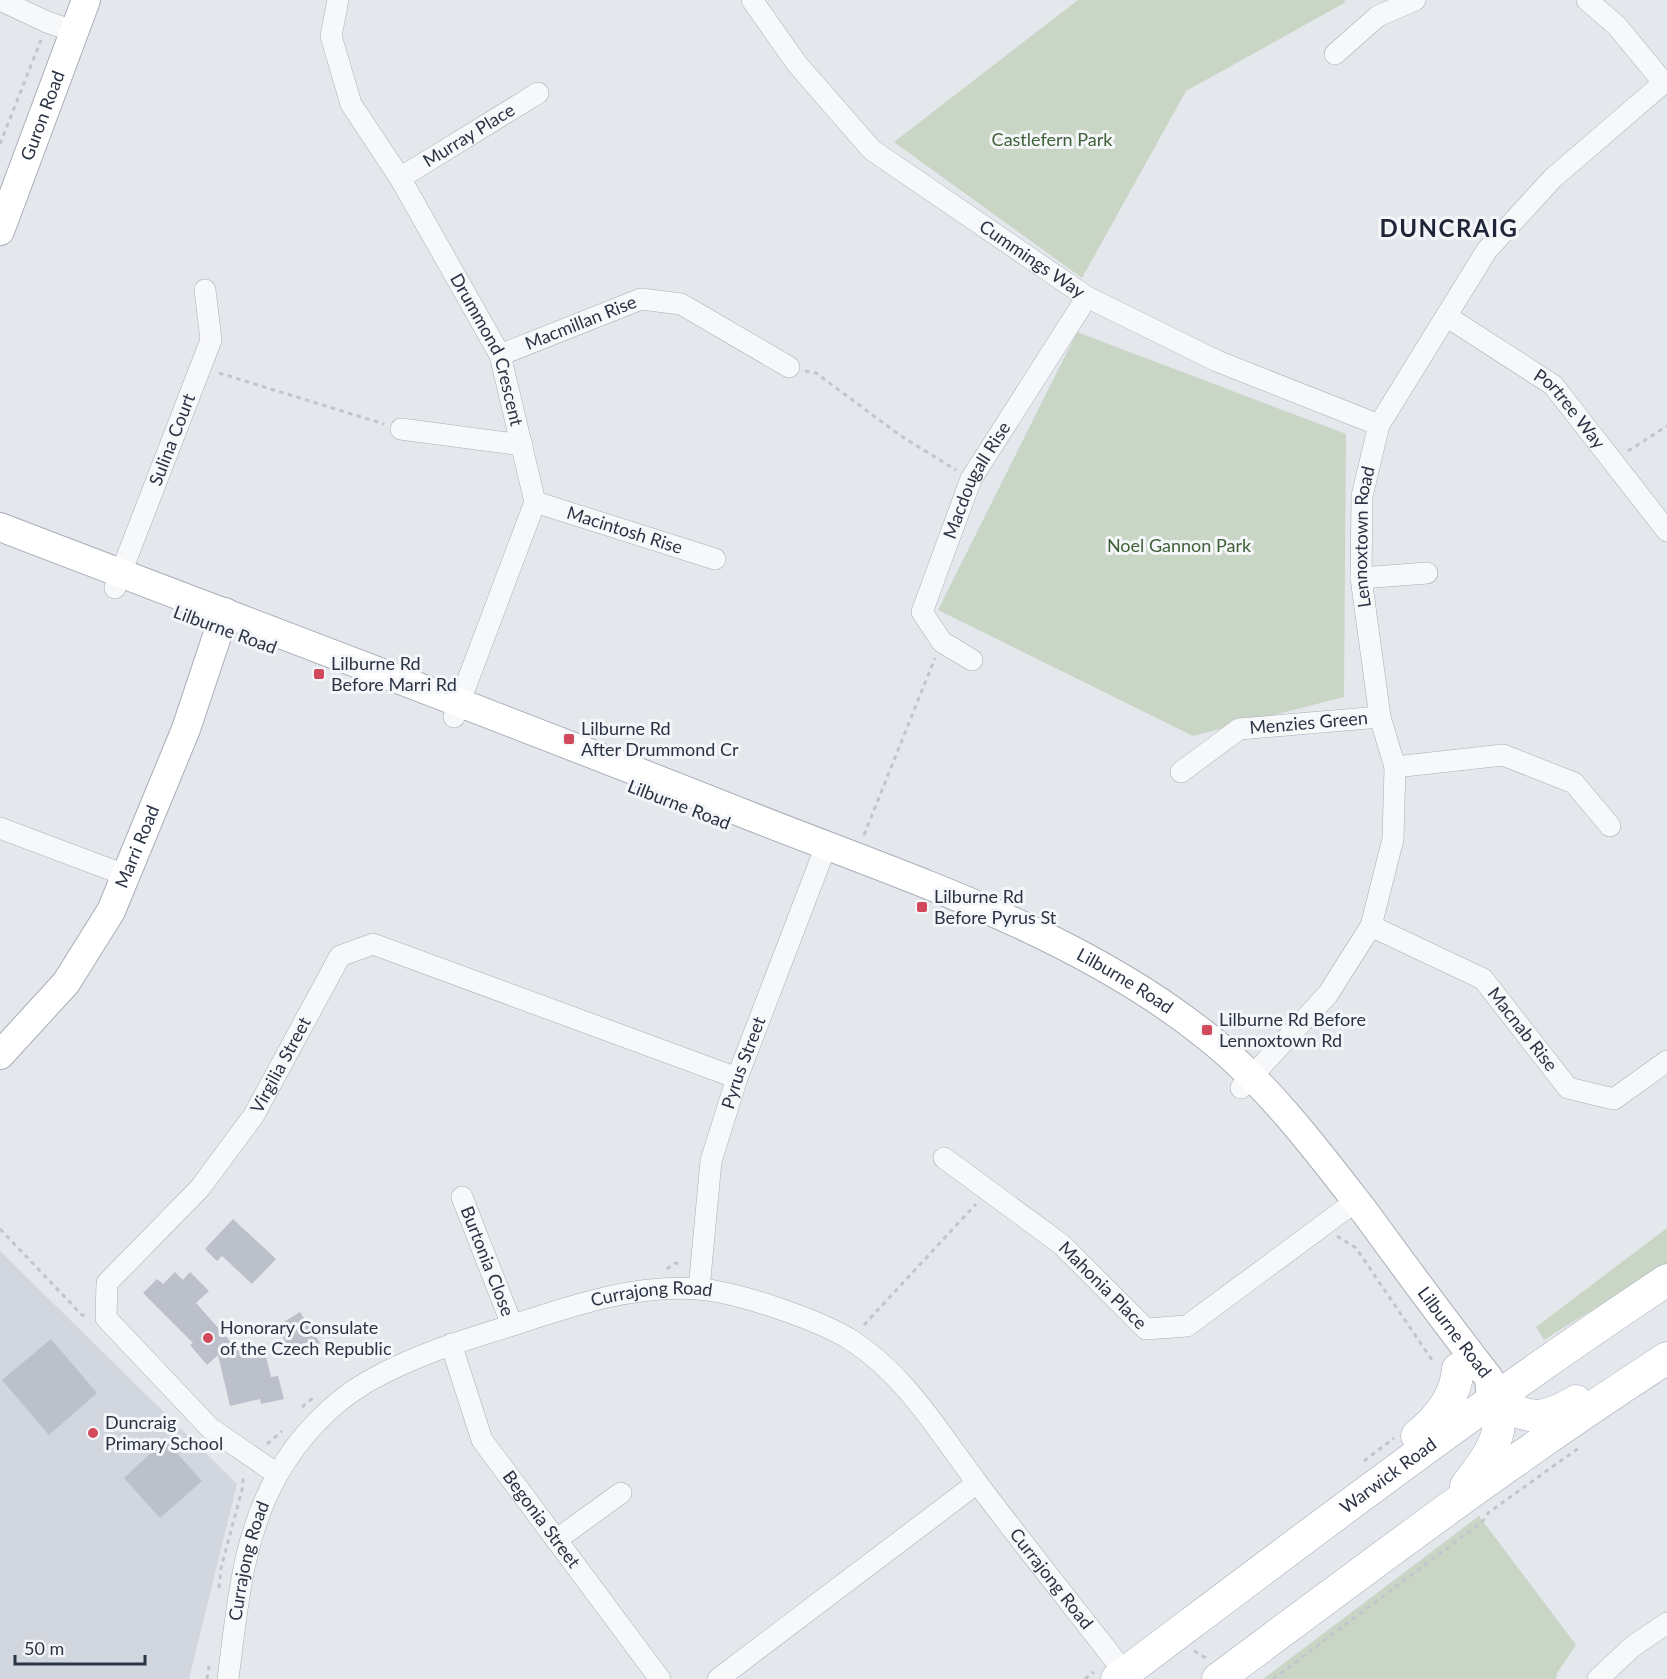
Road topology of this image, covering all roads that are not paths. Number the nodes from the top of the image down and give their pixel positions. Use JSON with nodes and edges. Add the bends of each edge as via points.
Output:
{"nodes":[{"id":1,"x":0,"y":0,"type":"edge"},
{"id":2,"x":86,"y":0,"type":"edge"},
{"id":3,"x":338,"y":0,"type":"edge"},
{"id":4,"x":752,"y":0,"type":"edge"},
{"id":5,"x":1415,"y":0,"type":"edge"},
{"id":6,"x":1587,"y":0,"type":"edge"},
{"id":7,"x":62,"y":20,"type":"edge"},
{"id":8,"x":1335,"y":54,"type":"dead end"},
{"id":9,"x":1665,"y":81,"type":"edge"},
{"id":10,"x":538,"y":93,"type":"dead end"},
{"id":11,"x":400,"y":178,"type":"junction"},
{"id":12,"x":0,"y":186,"type":"edge"},
{"id":13,"x":0,"y":231,"type":"edge"},
{"id":14,"x":205,"y":290,"type":"dead end"},
{"id":15,"x":1087,"y":297,"type":"junction"},
{"id":16,"x":1446,"y":316,"type":"junction"},
{"id":17,"x":500,"y":355,"type":"junction"},
{"id":18,"x":789,"y":367,"type":"road end"},
{"id":19,"x":1379,"y":425,"type":"junction"},
{"id":20,"x":401,"y":429,"type":"road end"},
{"id":21,"x":522,"y":445,"type":"junction"},
{"id":22,"x":535,"y":502,"type":"junction"},
{"id":23,"x":0,"y":527,"type":"edge"},
{"id":24,"x":1667,"y":531,"type":"edge"},
{"id":25,"x":0,"y":542,"type":"edge"},
{"id":26,"x":715,"y":559,"type":"dead end"},
{"id":27,"x":1428,"y":573,"type":"dead end"},
{"id":28,"x":1361,"y":578,"type":"junction"},
{"id":29,"x":118,"y":581,"type":"junction"},
{"id":30,"x":222,"y":621,"type":"junction"},
{"id":31,"x":972,"y":660,"type":"dead end"},
{"id":32,"x":457,"y":710,"type":"junction"},
{"id":33,"x":1380,"y":717,"type":"junction"},
{"id":34,"x":1395,"y":767,"type":"junction"},
{"id":35,"x":1181,"y":772,"type":"dead end"},
{"id":36,"x":1610,"y":826,"type":"dead end"},
{"id":37,"x":0,"y":828,"type":"edge"},
{"id":38,"x":824,"y":853,"type":"junction"},
{"id":39,"x":124,"y":875,"type":"junction"},
{"id":40,"x":1371,"y":926,"type":"junction"},
{"id":41,"x":0,"y":1055,"type":"edge"},
{"id":42,"x":1667,"y":1061,"type":"edge"},
{"id":43,"x":737,"y":1078,"type":"junction"},
{"id":44,"x":1246,"y":1082,"type":"junction"},
{"id":45,"x":944,"y":1158,"type":"dead end"},
{"id":46,"x":462,"y":1197,"type":"dead end"},
{"id":47,"x":1344,"y":1216,"type":"junction"},
{"id":48,"x":1667,"y":1280,"type":"edge"},
{"id":49,"x":699,"y":1289,"type":"junction"},
{"id":50,"x":512,"y":1325,"type":"junction"},
{"id":51,"x":451,"y":1344,"type":"junction"},
{"id":52,"x":1667,"y":1349,"type":"edge"},
{"id":53,"x":1667,"y":1359,"type":"edge"},
{"id":54,"x":1446,"y":1367,"type":"junction"},
{"id":55,"x":1491,"y":1400,"type":"junction"},
{"id":56,"x":278,"y":1474,"type":"junction"},
{"id":57,"x":977,"y":1483,"type":"junction"},
{"id":58,"x":621,"y":1493,"type":"dead end"},
{"id":59,"x":1424,"y":1526,"type":"junction"},
{"id":60,"x":1305,"y":1536,"type":"junction"},
{"id":61,"x":556,"y":1540,"type":"junction"},
{"id":62,"x":1667,"y":1623,"type":"edge"},
{"id":63,"x":1121,"y":1676,"type":"edge"},
{"id":64,"x":228,"y":1679,"type":"edge"},
{"id":65,"x":660,"y":1679,"type":"edge"},
{"id":66,"x":718,"y":1679,"type":"edge"},
{"id":67,"x":1218,"y":1679,"type":"edge"},
{"id":68,"x":1598,"y":1679,"type":"edge"}],
"edges":[{"from":1,"to":7,"type":"street"},
{"from":2,"to":7,"type":"street","name":"Guron Road"},
{"from":3,"to":11,"type":"street","name":"Drummond Crescent","via":[[331,36],[351,104]]},
{"from":4,"to":15,"type":"street","name":"Cummings Way","via":[[797,64],[872,150]]},
{"from":5,"to":8,"type":"street","via":[[1378,16]]},
{"from":6,"to":9,"type":"street","via":[[1617,26]]},
{"from":7,"to":12,"type":"street","name":"Guron Road"},
{"from":7,"to":13,"type":"street","name":"Guron Road"},
{"from":9,"to":16,"type":"street","name":"Lennoxtown Road","via":[[1553,178],[1487,250]]},
{"from":10,"to":11,"type":"street","name":"Murray Place"},
{"from":11,"to":17,"type":"street","name":"Drummond Crescent"},
{"from":14,"to":29,"type":"street","name":"Sulina Court","via":[[212,340]]},
{"from":15,"to":19,"type":"street","name":"Cummings Way","via":[[1217,361]]},
{"from":15,"to":31,"type":"street","name":"Macdougall Rise","via":[[971,479],[922,612],[942,642]]},
{"from":16,"to":19,"type":"street","name":"Lennoxtown Road"},
{"from":16,"to":24,"type":"street","name":"Portree Way","via":[[1553,385]]},
{"from":17,"to":18,"type":"street","name":"Macmillan Rise","via":[[641,299],[681,304]]},
{"from":17,"to":21,"type":"street","name":"Drummond Crescent"},
{"from":19,"to":28,"type":"street","name":"Lennoxtown Road","via":[[1362,496]]},
{"from":20,"to":21,"type":"street"},
{"from":21,"to":22,"type":"street","name":"Drummond Crescent"},
{"from":22,"to":26,"type":"street","name":"Macintosh Rise"},
{"from":22,"to":32,"type":"street"},
{"from":23,"to":29,"type":"street","name":"Lilburne Road"},
{"from":25,"to":29,"type":"street","name":"Lilburne Road"},
{"from":27,"to":28,"type":"street"},
{"from":28,"to":33,"type":"street","name":"Lennoxtown Road"},
{"from":29,"to":30,"type":"street","name":"Lilburne Road"},
{"from":30,"to":32,"type":"street","name":"Lilburne Road"},
{"from":30,"to":39,"type":"street","name":"Marri Road","via":[[186,729]]},
{"from":32,"to":38,"type":"street","name":"Lilburne Road"},
{"from":33,"to":34,"type":"street","name":"Lennoxtown Road"},
{"from":33,"to":35,"type":"street","name":"Menzies Green","via":[[1239,729]]},
{"from":34,"to":36,"type":"street","via":[[1503,754],[1574,783]]},
{"from":34,"to":40,"type":"street","name":"Lennoxtown Road","via":[[1393,839]]},
{"from":37,"to":39,"type":"street"},
{"from":38,"to":43,"type":"street","name":"Pyrus Street"},
{"from":38,"to":44,"type":"street","name":"Lilburne Road","via":[[985,910],[1122,977],[1212,1040]]},
{"from":39,"to":41,"type":"street","name":"Marri Road","via":[[111,911],[66,983]]},
{"from":40,"to":42,"type":"street","name":"Macnab Rise","via":[[1483,979],[1568,1088],[1614,1099]]},
{"from":40,"to":44,"type":"street","name":"Lennoxtown Road","via":[[1328,994]]},
{"from":43,"to":49,"type":"street","name":"Pyrus Street","via":[[711,1161]]},
{"from":43,"to":56,"type":"street","name":"Virgilia Street","via":[[373,944],[340,956],[254,1115],[200,1188],[107,1283],[106,1318],[210,1428]]},
{"from":44,"to":47,"type":"street","name":"Lilburne Road","via":[[1299,1130]]},
{"from":45,"to":47,"type":"street","name":"Mahonia Place","via":[[1061,1244],[1146,1329],[1187,1326]]},
{"from":46,"to":50,"type":"street","name":"Burtonia Close"},
{"from":47,"to":54,"type":"street","name":"Lilburne Road"},
{"from":47,"to":55,"type":"street","name":"Lilburne Road","via":[[1489,1378]]},
{"from":48,"to":55,"type":"main road","name":"Warwick Road"},
{"from":49,"to":50,"type":"street","name":"Currajong Road","via":[[603,1297]]},
{"from":49,"to":57,"type":"street","name":"Currajong Road","via":[[773,1307],[851,1340],[893,1374]]},
{"from":50,"to":51,"type":"street","name":"Currajong Road"},
{"from":51,"to":56,"type":"street","name":"Currajong Road","via":[[365,1383],[303,1437]]},
{"from":51,"to":61,"type":"street","name":"Begonia Street","via":[[482,1440]]},
{"from":52,"to":55,"type":"main road","via":[[1551,1415],[1526,1416]]},
{"from":53,"to":59,"type":"main road","via":[[1581,1413]]},
{"from":54,"to":55,"type":"street","name":"Lilburne Road","via":[[1471,1390]]},
{"from":54,"to":60,"type":"main road","via":[[1452,1395],[1435,1418],[1328,1504]]},
{"from":55,"to":59,"type":"main road","via":[[1499,1410],[1500,1421],[1491,1448],[1466,1485]]},
{"from":55,"to":60,"type":"main road","name":"Warwick Road"},
{"from":56,"to":64,"type":"street","name":"Currajong Road","via":[[260,1511],[246,1555]]},
{"from":57,"to":63,"type":"street","name":"Currajong Road"},
{"from":57,"to":66,"type":"street"},
{"from":58,"to":61,"type":"street"},
{"from":59,"to":67,"type":"main road"},
{"from":60,"to":63,"type":"main road","name":"Warwick Road"},
{"from":61,"to":65,"type":"street","name":"Begonia Street"},
{"from":62,"to":68,"type":"street","via":[[1632,1647]]}]}
